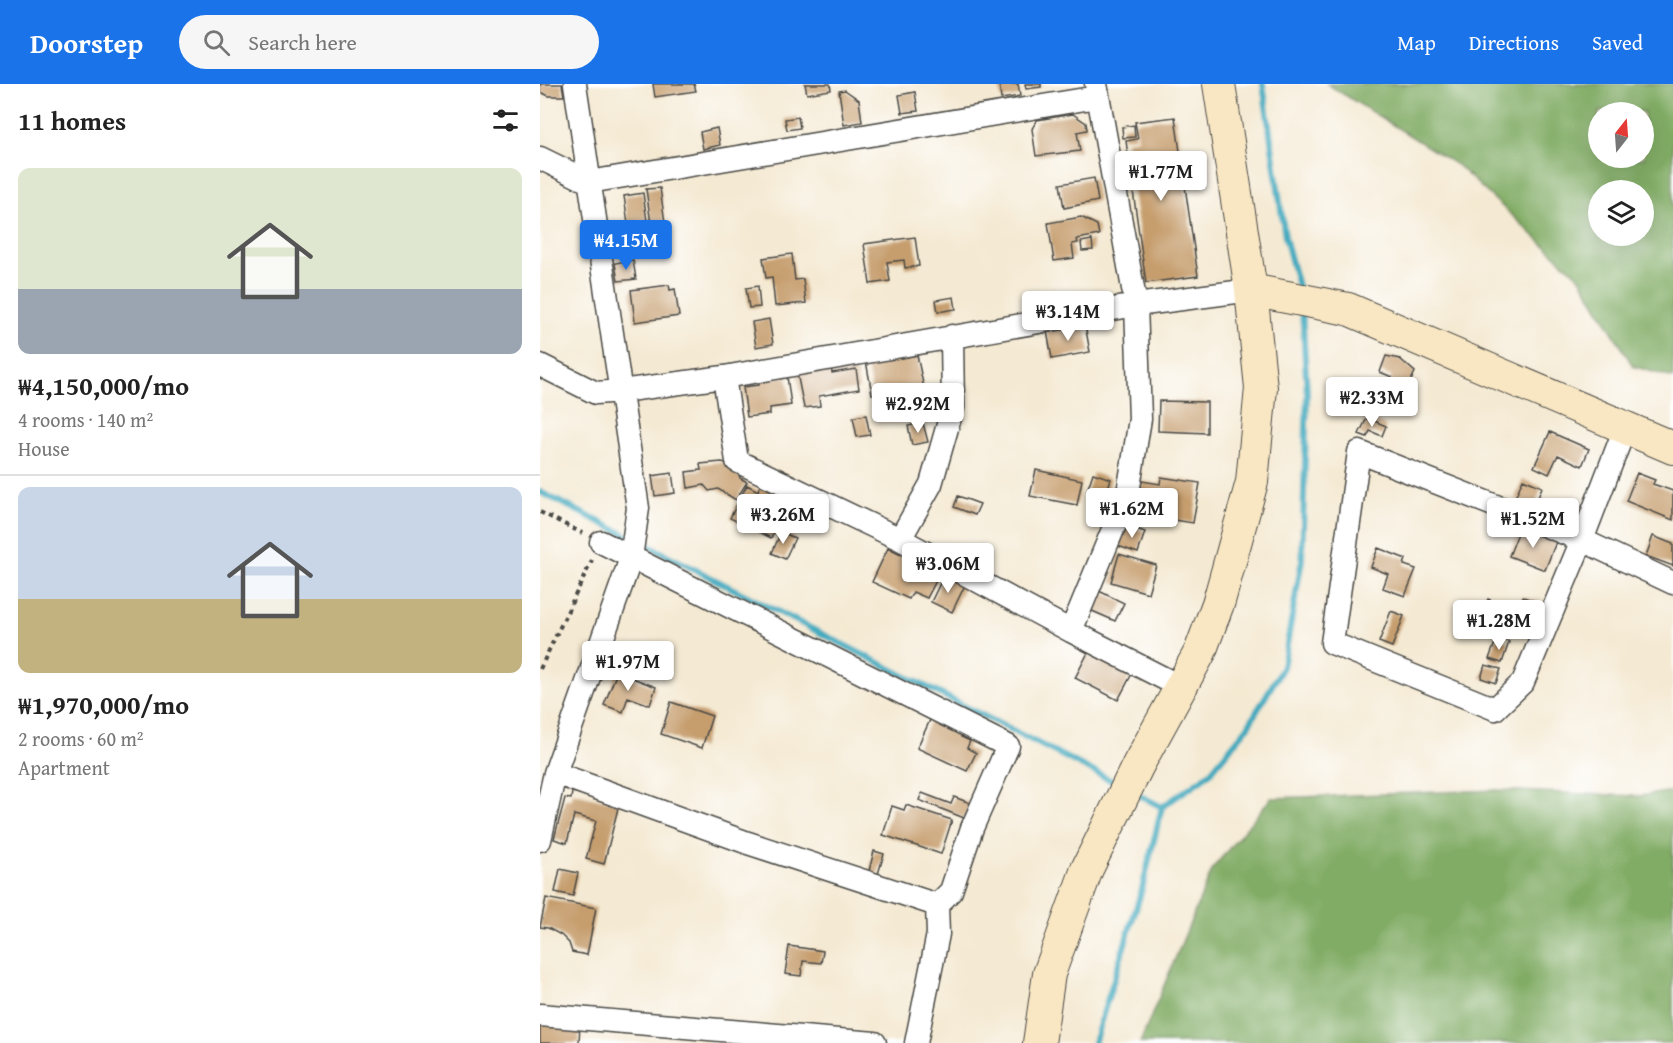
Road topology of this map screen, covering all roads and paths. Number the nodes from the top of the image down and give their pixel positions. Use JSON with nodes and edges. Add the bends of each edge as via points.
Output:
{"nodes":[{"id":1,"x":574,"y":84,"type":"edge"},
{"id":2,"x":1219,"y":84,"type":"edge"},
{"id":3,"x":1096,"y":90,"type":"edge"},
{"id":4,"x":540,"y":158,"type":"edge"},
{"id":5,"x":589,"y":182,"type":"junction"},
{"id":6,"x":1260,"y":292,"type":"junction"},
{"id":7,"x":1136,"y":305,"type":"junction"},
{"id":8,"x":952,"y":336,"type":"junction"},
{"id":9,"x":540,"y":365,"type":"edge"},
{"id":10,"x":724,"y":377,"type":"junction"},
{"id":11,"x":621,"y":391,"type":"junction"},
{"id":12,"x":1625,"y":428,"type":"junction"},
{"id":13,"x":1673,"y":448,"type":"edge"},
{"id":14,"x":540,"y":512,"type":"edge"},
{"id":15,"x":900,"y":539,"type":"junction"},
{"id":16,"x":1582,"y":540,"type":"junction"},
{"id":17,"x":601,"y":542,"type":"junction"},
{"id":18,"x":631,"y":558,"type":"junction"},
{"id":19,"x":1673,"y":584,"type":"edge"},
{"id":20,"x":1071,"y":631,"type":"junction"},
{"id":21,"x":540,"y":669,"type":"edge"},
{"id":22,"x":1181,"y":687,"type":"junction"},
{"id":23,"x":555,"y":773,"type":"junction"},
{"id":24,"x":540,"y":840,"type":"edge"},
{"id":25,"x":937,"y":905,"type":"junction"},
{"id":26,"x":540,"y":1015,"type":"edge"},
{"id":27,"x":875,"y":1043,"type":"edge"},
{"id":28,"x":916,"y":1043,"type":"edge"},
{"id":29,"x":1039,"y":1043,"type":"edge"}],
"edges":[{"from":1,"to":5,"type":"street"},
{"from":2,"to":6,"type":"street"},
{"from":3,"to":5,"type":"street"},
{"from":3,"to":7,"type":"street"},
{"from":4,"to":5,"type":"street"},
{"from":5,"to":11,"type":"street"},
{"from":6,"to":7,"type":"street"},
{"from":6,"to":12,"type":"street","via":[[1348,309]]},
{"from":6,"to":22,"type":"street","via":[[1261,388],[1252,482],[1219,601],[1200,652]]},
{"from":7,"to":8,"type":"street"},
{"from":7,"to":20,"type":"street","via":[[1140,419],[1128,493]]},
{"from":8,"to":10,"type":"street"},
{"from":8,"to":15,"type":"street","via":[[953,407],[931,484]]},
{"from":9,"to":11,"type":"street","via":[[596,393]]},
{"from":10,"to":11,"type":"street"},
{"from":10,"to":15,"type":"street","via":[[737,460]]},
{"from":11,"to":18,"type":"street","via":[[638,508]]},
{"from":12,"to":13,"type":"street"},
{"from":12,"to":16,"type":"street"},
{"from":14,"to":17,"type":"path"},
{"from":15,"to":20,"type":"street"},
{"from":16,"to":16,"type":"street","via":[[1359,452],[1332,643],[1495,709],[1523,682]]},
{"from":16,"to":19,"type":"street"},
{"from":17,"to":18,"type":"street"},
{"from":17,"to":21,"type":"path"},
{"from":18,"to":23,"type":"street"},
{"from":18,"to":25,"type":"street","via":[[1008,746],[972,828],[951,891]]},
{"from":20,"to":22,"type":"street"},
{"from":22,"to":29,"type":"street","via":[[1087,869],[1048,974]]},
{"from":23,"to":24,"type":"street"},
{"from":23,"to":25,"type":"street","via":[[748,843]]},
{"from":25,"to":28,"type":"street","via":[[938,934]]},
{"from":26,"to":27,"type":"street"}]}
